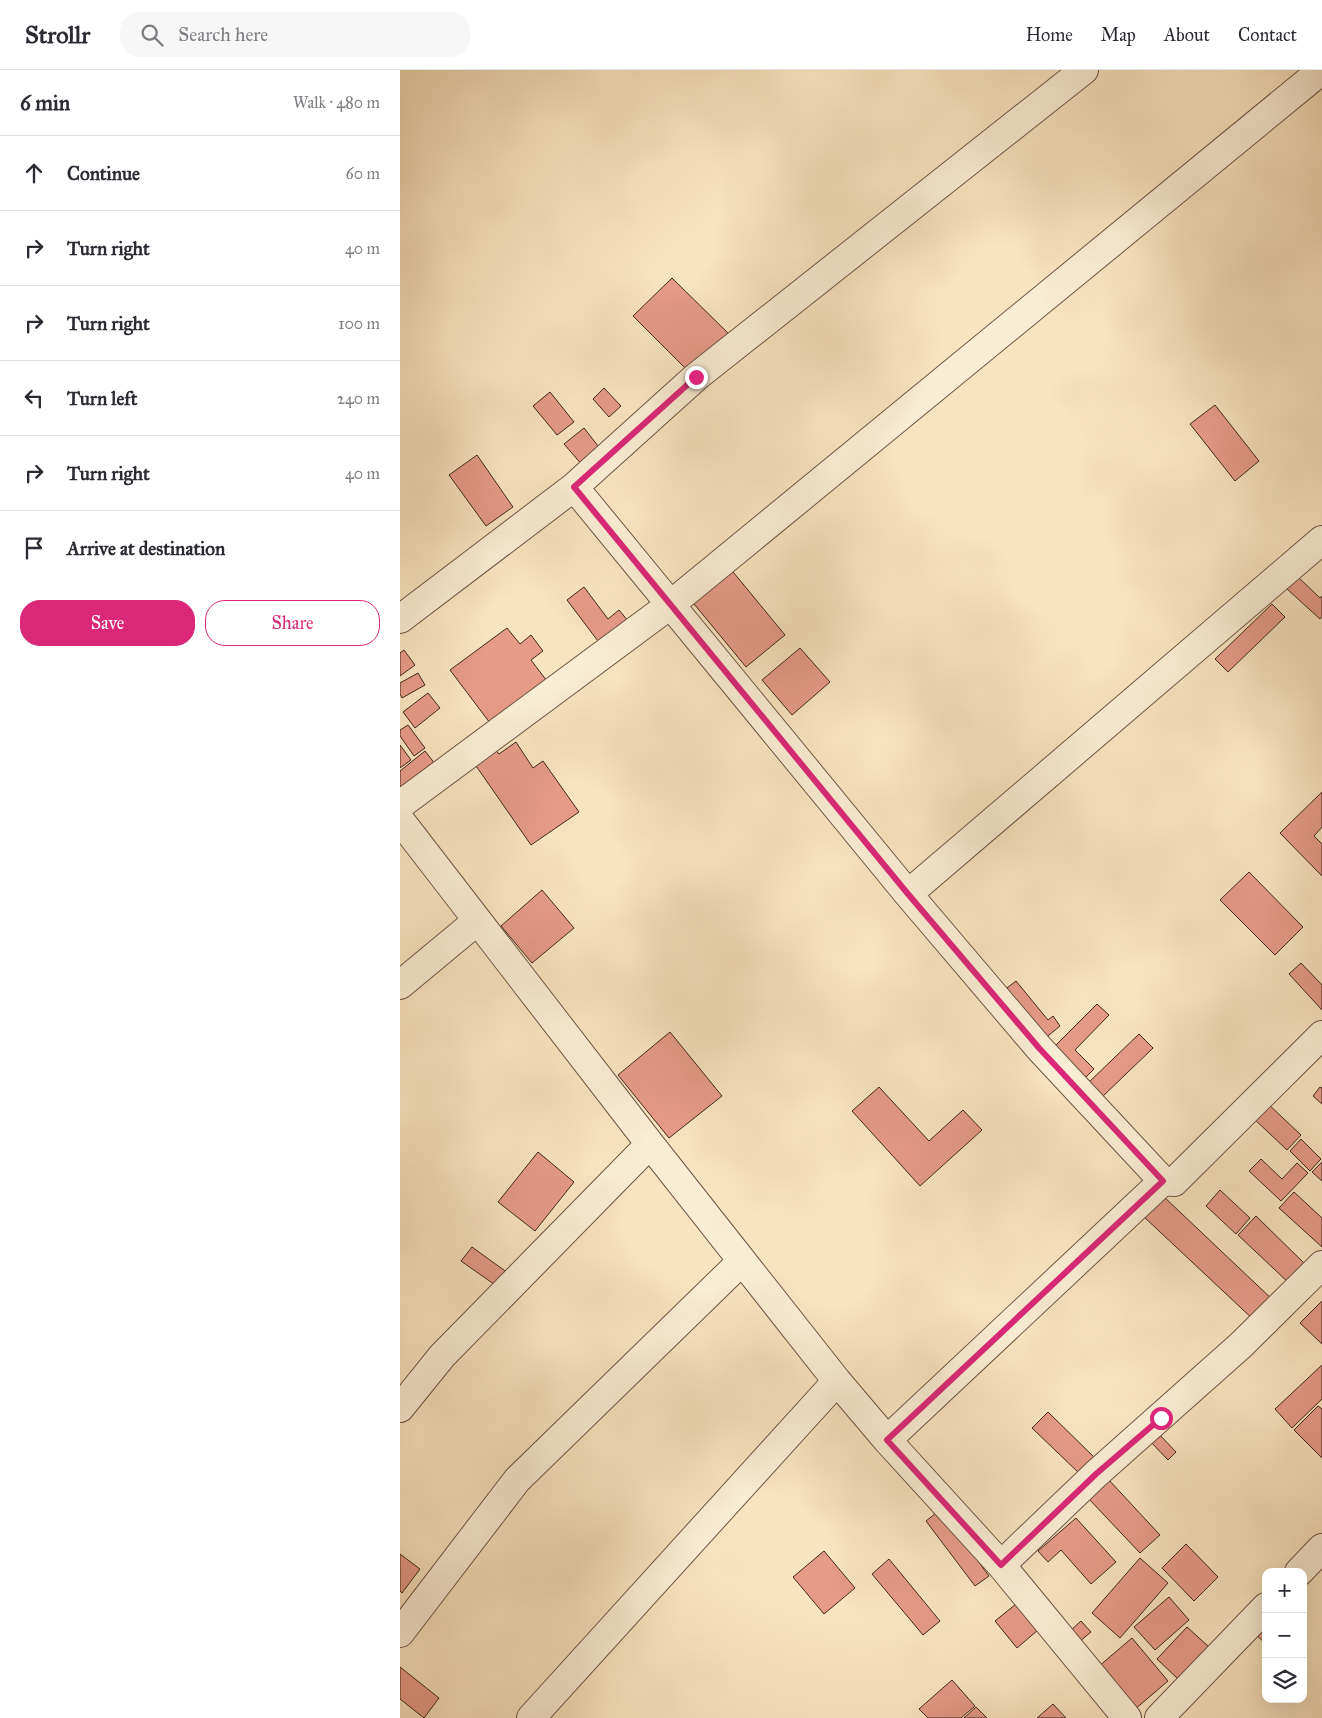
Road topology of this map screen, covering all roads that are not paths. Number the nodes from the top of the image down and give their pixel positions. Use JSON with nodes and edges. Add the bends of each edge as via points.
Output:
{"nodes":[{"id":1,"x":1084,"y":70,"type":"edge"},
{"id":2,"x":1322,"y":70,"type":"edge"},
{"id":3,"x":574,"y":487,"type":"junction"},
{"id":4,"x":1322,"y":540,"type":"edge"},
{"id":5,"x":670,"y":604,"type":"junction"},
{"id":6,"x":400,"y":619,"type":"edge"},
{"id":7,"x":400,"y":805,"type":"edge"},
{"id":8,"x":400,"y":820,"type":"edge"},
{"id":9,"x":908,"y":894,"type":"junction"},
{"id":10,"x":477,"y":921,"type":"junction"},
{"id":11,"x":400,"y":985,"type":"edge"},
{"id":12,"x":1322,"y":1035,"type":"edge"},
{"id":13,"x":650,"y":1144,"type":"junction"},
{"id":14,"x":1163,"y":1181,"type":"junction"},
{"id":15,"x":742,"y":1261,"type":"junction"},
{"id":16,"x":1322,"y":1265,"type":"edge"},
{"id":17,"x":836,"y":1381,"type":"junction"},
{"id":18,"x":400,"y":1408,"type":"edge"},
{"id":19,"x":887,"y":1440,"type":"junction"},
{"id":20,"x":1322,"y":1548,"type":"edge"},
{"id":21,"x":1001,"y":1565,"type":"junction"},
{"id":22,"x":1303,"y":1568,"type":"edge"},
{"id":23,"x":1262,"y":1610,"type":"edge"},
{"id":24,"x":400,"y":1633,"type":"edge"},
{"id":25,"x":531,"y":1718,"type":"edge"},
{"id":26,"x":1127,"y":1718,"type":"edge"},
{"id":27,"x":1159,"y":1718,"type":"edge"}],
"edges":[{"from":1,"to":3,"type":"street","via":[[696,377]]},
{"from":2,"to":5,"type":"street"},
{"from":3,"to":5,"type":"street"},
{"from":3,"to":6,"type":"street"},
{"from":4,"to":9,"type":"street"},
{"from":5,"to":7,"type":"street"},
{"from":5,"to":9,"type":"street"},
{"from":8,"to":10,"type":"street"},
{"from":9,"to":14,"type":"street","via":[[1039,1048]]},
{"from":10,"to":11,"type":"street"},
{"from":10,"to":13,"type":"street"},
{"from":12,"to":14,"type":"street","via":[[1174,1182]]},
{"from":13,"to":15,"type":"street"},
{"from":13,"to":18,"type":"street","via":[[442,1356]]},
{"from":14,"to":19,"type":"street"},
{"from":15,"to":17,"type":"street"},
{"from":15,"to":24,"type":"street","via":[[517,1480]]},
{"from":16,"to":21,"type":"street","via":[[1241,1345],[1096,1474]]},
{"from":17,"to":19,"type":"street"},
{"from":17,"to":25,"type":"street"},
{"from":19,"to":21,"type":"street"},
{"from":20,"to":22,"type":"street"},
{"from":21,"to":26,"type":"street"},
{"from":23,"to":27,"type":"street"}]}
